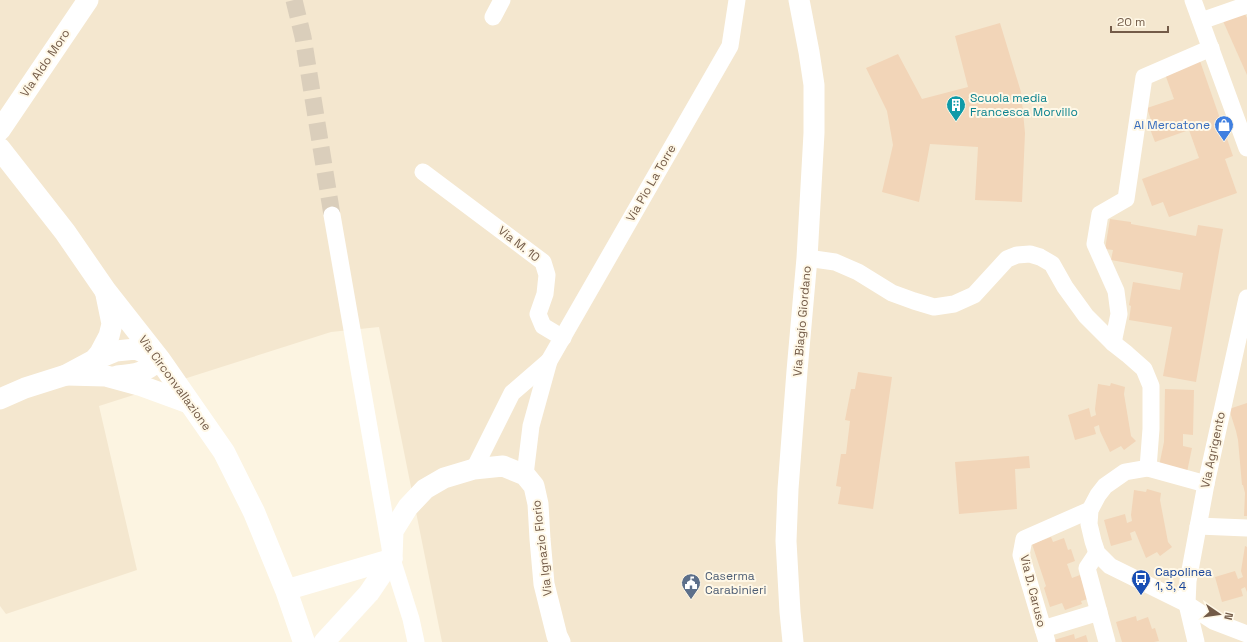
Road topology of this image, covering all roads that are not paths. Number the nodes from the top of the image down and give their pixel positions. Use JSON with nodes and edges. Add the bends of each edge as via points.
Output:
{"nodes":[{"id":1,"x":88,"y":0,"type":"edge"},
{"id":2,"x":502,"y":0,"type":"edge"},
{"id":3,"x":737,"y":0,"type":"edge"},
{"id":4,"x":799,"y":0,"type":"edge"},
{"id":5,"x":1193,"y":0,"type":"edge"},
{"id":6,"x":1247,"y":5,"type":"edge"},
{"id":7,"x":493,"y":17,"type":"dead end"},
{"id":8,"x":1201,"y":21,"type":"junction"},
{"id":9,"x":1211,"y":48,"type":"junction"},
{"id":10,"x":1,"y":128,"type":"edge"},
{"id":11,"x":1247,"y":148,"type":"edge"},
{"id":12,"x":0,"y":150,"type":"edge"},
{"id":13,"x":423,"y":172,"type":"dead end"},
{"id":14,"x":332,"y":215,"type":"tunnel mouth"},
{"id":15,"x":807,"y":258,"type":"junction"},
{"id":16,"x":105,"y":290,"type":"junction"},
{"id":17,"x":1247,"y":298,"type":"edge"},
{"id":18,"x":563,"y":338,"type":"junction"},
{"id":19,"x":1113,"y":343,"type":"junction"},
{"id":20,"x":160,"y":360,"type":"junction"},
{"id":21,"x":549,"y":361,"type":"junction"},
{"id":22,"x":100,"y":368,"type":"junction"},
{"id":23,"x":0,"y":399,"type":"edge"},
{"id":24,"x":191,"y":404,"type":"junction"},
{"id":25,"x":1148,"y":468,"type":"junction"},
{"id":26,"x":474,"y":469,"type":"junction"},
{"id":27,"x":526,"y":475,"type":"junction"},
{"id":28,"x":1206,"y":484,"type":"junction"},
{"id":29,"x":1090,"y":510,"type":"junction"},
{"id":30,"x":1198,"y":526,"type":"junction"},
{"id":31,"x":1247,"y":528,"type":"edge"},
{"id":32,"x":1097,"y":553,"type":"junction"},
{"id":33,"x":392,"y":559,"type":"junction"},
{"id":34,"x":286,"y":590,"type":"junction"},
{"id":35,"x":1187,"y":604,"type":"junction"},
{"id":36,"x":1099,"y":612,"type":"junction"},
{"id":37,"x":1247,"y":634,"type":"edge"},
{"id":38,"x":1045,"y":636,"type":"edge"},
{"id":39,"x":304,"y":642,"type":"edge"},
{"id":40,"x":324,"y":642,"type":"edge"},
{"id":41,"x":416,"y":642,"type":"edge"},
{"id":42,"x":560,"y":642,"type":"edge"},
{"id":43,"x":793,"y":642,"type":"edge"},
{"id":44,"x":1107,"y":642,"type":"edge"},
{"id":45,"x":1196,"y":642,"type":"edge"}],
"edges":[{"from":1,"to":10,"type":"street","name":"Via Aldo Moro"},
{"from":2,"to":7,"type":"street"},
{"from":3,"to":18,"type":"street","name":"Via Pio La Torre","via":[[730,46]]},
{"from":4,"to":15,"type":"street","name":"Via Biagio Giordano","via":[[814,85]]},
{"from":5,"to":8,"type":"street"},
{"from":6,"to":8,"type":"street"},
{"from":8,"to":9,"type":"street"},
{"from":9,"to":11,"type":"street"},
{"from":9,"to":19,"type":"street","via":[[1144,77],[1126,199],[1100,214],[1095,244],[1116,292],[1119,314]]},
{"from":12,"to":16,"type":"main road","name":"Via Circonvallazione","via":[[65,232]]},
{"from":13,"to":18,"type":"street","name":"Via M. 10","via":[[543,262],[547,275],[545,294],[538,314],[543,326]]},
{"from":14,"to":33,"type":"street"},
{"from":15,"to":19,"type":"street","via":[[835,262],[858,272],[892,293],[934,307],[954,304],[974,295],[1007,259],[1030,254],[1052,264],[1086,316]]},
{"from":15,"to":43,"type":"street","name":"Via Biagio Giordano","via":[[796,379],[786,541]]},
{"from":16,"to":20,"type":"main road","name":"Via Circonvallazione"},
{"from":16,"to":22,"type":"street","via":[[112,324],[100,353]]},
{"from":17,"to":28,"type":"street","name":"Via Agrigento"},
{"from":18,"to":21,"type":"street","name":"Via Pio La Torre"},
{"from":19,"to":25,"type":"street","via":[[1144,369],[1151,386]]},
{"from":20,"to":22,"type":"street","via":[[136,349],[116,352]]},
{"from":20,"to":24,"type":"main road","name":"Via Circonvallazione"},
{"from":21,"to":26,"type":"street","via":[[512,393]]},
{"from":21,"to":27,"type":"street","via":[[531,426]]},
{"from":22,"to":23,"type":"street","via":[[66,375]]},
{"from":22,"to":24,"type":"street"},
{"from":24,"to":34,"type":"main road","name":"Via Circonvallazione","via":[[224,452],[254,512]]},
{"from":25,"to":28,"type":"street"},
{"from":25,"to":29,"type":"street","via":[[1125,472],[1105,486]]},
{"from":26,"to":27,"type":"street","via":[[503,466]]},
{"from":26,"to":33,"type":"street","via":[[444,478],[425,489],[408,507],[393,531]]},
{"from":27,"to":42,"type":"street","name":"Via Ignazio Florio","via":[[534,486],[538,504],[544,584]]},
{"from":28,"to":30,"type":"street","name":"Via Agrigento"},
{"from":29,"to":32,"type":"street","via":[[1089,524]]},
{"from":29,"to":38,"type":"street","name":"Via D. Caruso","via":[[1024,539],[1021,555]]},
{"from":30,"to":31,"type":"street"},
{"from":30,"to":35,"type":"street","name":"Via Agrigento","via":[[1188,582]]},
{"from":32,"to":35,"type":"street","via":[[1110,566]]},
{"from":32,"to":36,"type":"street","via":[[1087,568]]},
{"from":33,"to":34,"type":"street"},
{"from":33,"to":40,"type":"street","via":[[369,593]]},
{"from":33,"to":41,"type":"street"},
{"from":34,"to":39,"type":"main road","name":"Via Circonvallazione"},
{"from":35,"to":37,"type":"street","via":[[1213,621]]},
{"from":35,"to":45,"type":"street","name":"Via Agrigento"},
{"from":36,"to":38,"type":"street"},
{"from":36,"to":44,"type":"street"}]}
